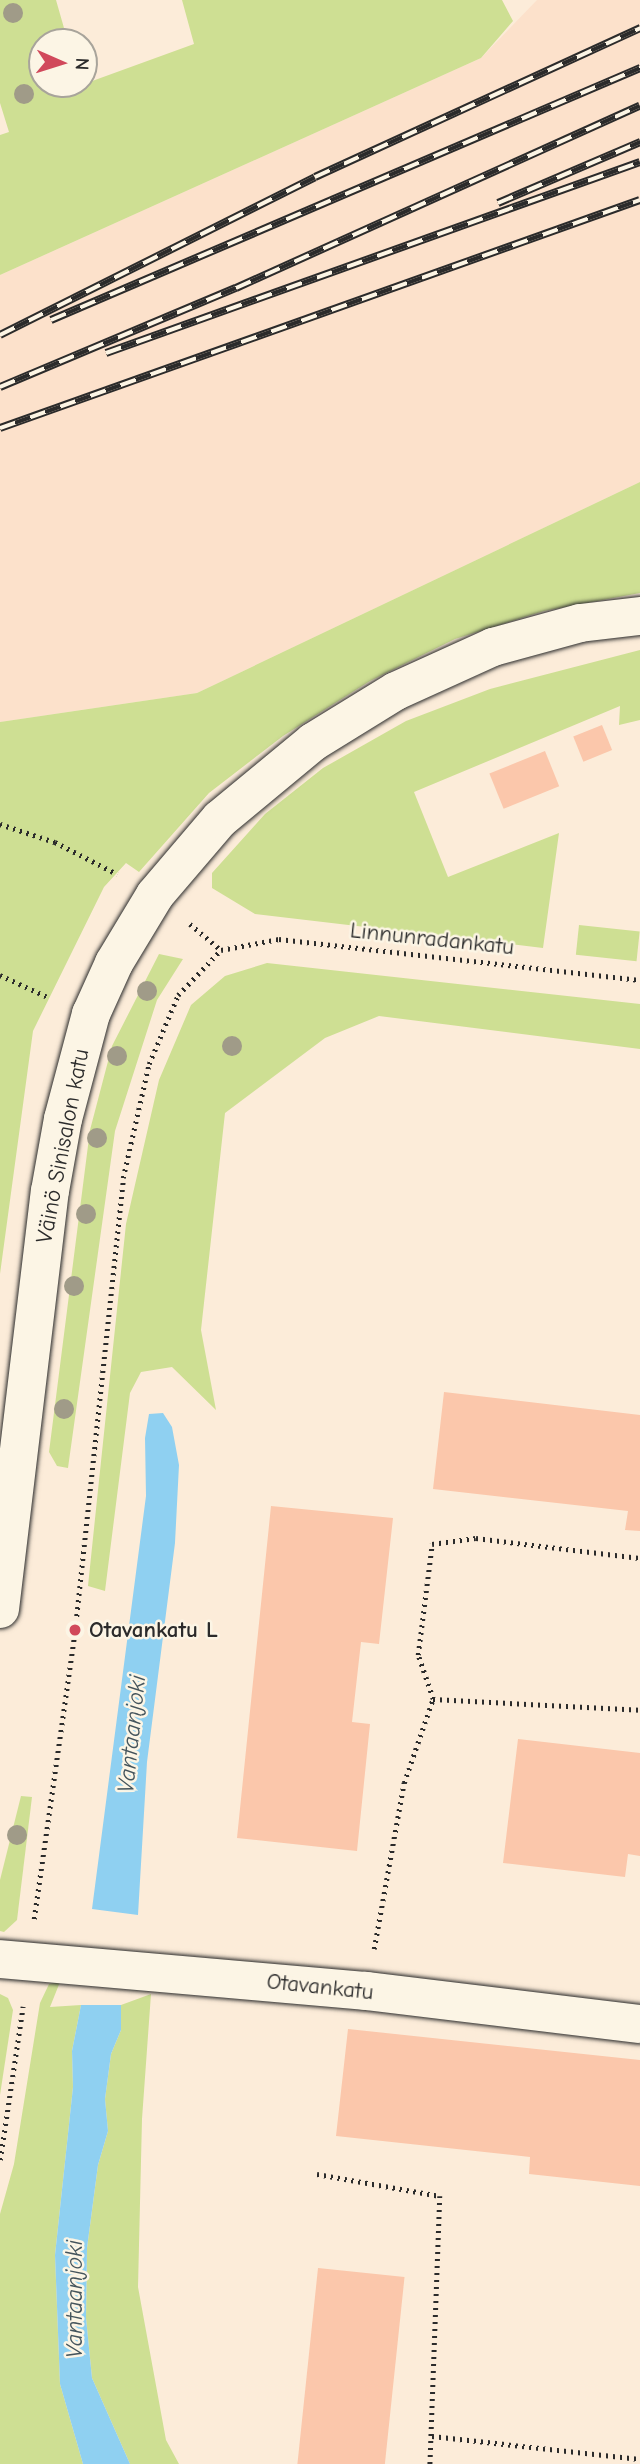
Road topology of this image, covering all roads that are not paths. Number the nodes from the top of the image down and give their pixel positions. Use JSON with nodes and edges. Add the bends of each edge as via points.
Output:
{"nodes":[{"id":1,"x":640,"y":616,"type":"edge"},
{"id":2,"x":0,"y":1609,"type":"edge"},
{"id":3,"x":14,"y":1959,"type":"edge"},
{"id":4,"x":640,"y":2024,"type":"edge"}],
"edges":[{"from":1,"to":2,"type":"street","name":"Väinö Sinisalon katu","via":[[580,623],[493,647],[396,691],[313,742],[220,819],[155,895],[114,963],[91,1014],[63,1119],[50,1191]]},
{"from":3,"to":4,"type":"street","name":"Otavankatu","via":[[366,1991]]}]}
